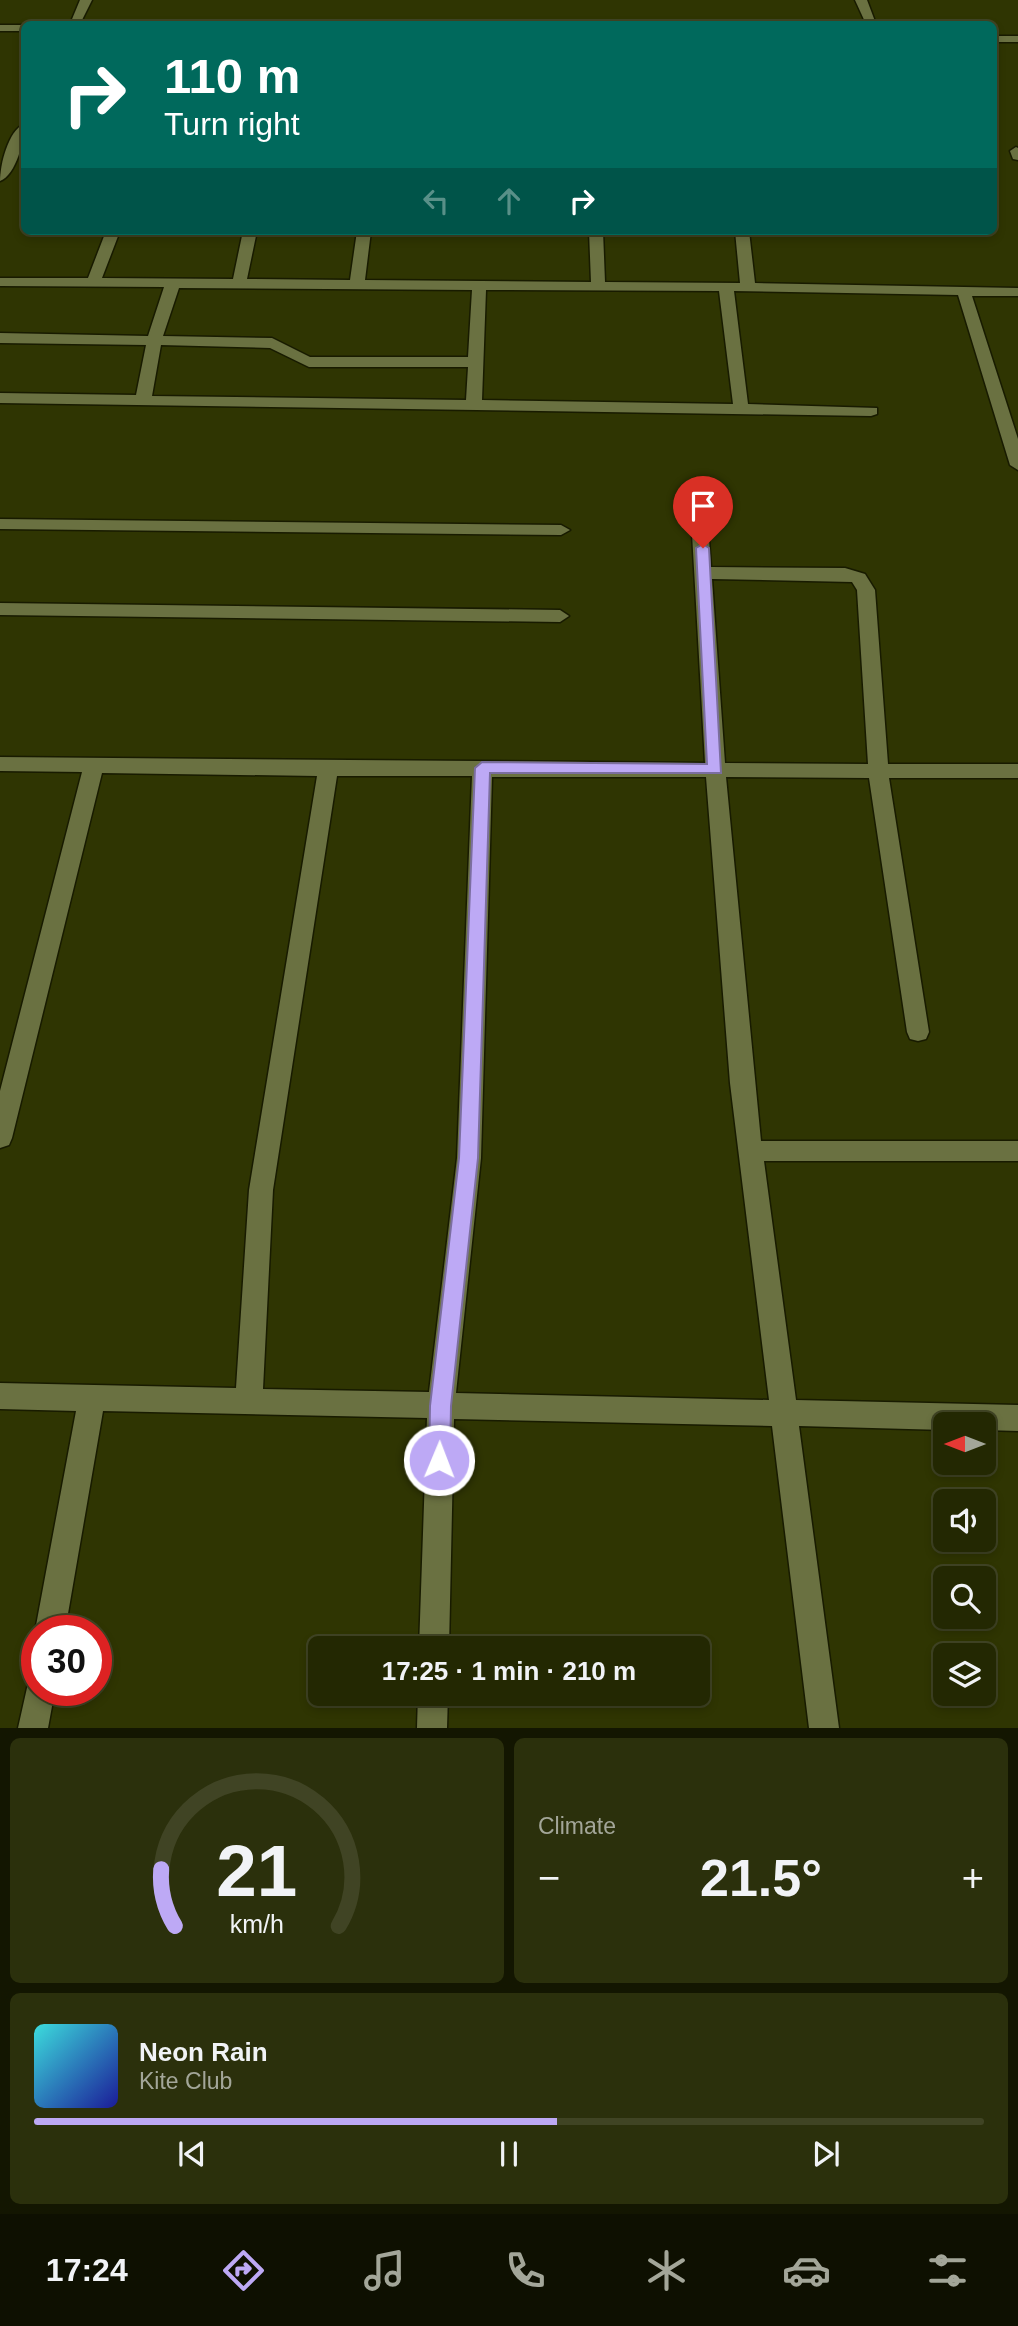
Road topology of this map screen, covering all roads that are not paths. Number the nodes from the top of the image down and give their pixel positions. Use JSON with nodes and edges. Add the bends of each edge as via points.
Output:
{"nodes":[{"id":1,"x":86,"y":0,"type":"edge"},
{"id":2,"x":861,"y":0,"type":"edge"},
{"id":3,"x":76,"y":21,"type":"edge"},
{"id":4,"x":870,"y":21,"type":"edge"},
{"id":5,"x":0,"y":28,"type":"edge"},
{"id":6,"x":21,"y":28,"type":"edge"},
{"id":7,"x":997,"y":39,"type":"edge"},
{"id":8,"x":1018,"y":39,"type":"edge"},
{"id":9,"x":21,"y":134,"type":"edge"},
{"id":10,"x":0,"y":177,"type":"edge"},
{"id":11,"x":111,"y":235,"type":"edge"},
{"id":12,"x":249,"y":235,"type":"edge"},
{"id":13,"x":363,"y":235,"type":"edge"},
{"id":14,"x":596,"y":235,"type":"edge"},
{"id":15,"x":742,"y":235,"type":"edge"},
{"id":16,"x":0,"y":282,"type":"edge"},
{"id":17,"x":93,"y":283,"type":"junction"},
{"id":18,"x":173,"y":283,"type":"junction"},
{"id":19,"x":239,"y":283,"type":"junction"},
{"id":20,"x":357,"y":284,"type":"junction"},
{"id":21,"x":479,"y":285,"type":"junction"},
{"id":22,"x":598,"y":286,"type":"junction"},
{"id":23,"x":726,"y":287,"type":"junction"},
{"id":24,"x":748,"y":287,"type":"junction"},
{"id":25,"x":964,"y":292,"type":"junction"},
{"id":26,"x":1018,"y":292,"type":"edge"},
{"id":27,"x":0,"y":338,"type":"edge"},
{"id":28,"x":155,"y":339,"type":"junction"},
{"id":29,"x":476,"y":362,"type":"junction"},
{"id":30,"x":0,"y":398,"type":"edge"},
{"id":31,"x":143,"y":399,"type":"junction"},
{"id":32,"x":474,"y":403,"type":"junction"},
{"id":33,"x":741,"y":409,"type":"junction"},
{"id":34,"x":871,"y":411,"type":"dead end"},
{"id":35,"x":1018,"y":465,"type":"edge"},
{"id":36,"x":698,"y":498,"type":"dead end"},
{"id":37,"x":0,"y":524,"type":"edge"},
{"id":38,"x":561,"y":530,"type":"dead end"},
{"id":39,"x":705,"y":573,"type":"junction"},
{"id":40,"x":0,"y":609,"type":"edge"},
{"id":41,"x":561,"y":616,"type":"dead end"},
{"id":42,"x":0,"y":764,"type":"edge"},
{"id":43,"x":94,"y":764,"type":"junction"},
{"id":44,"x":482,"y":768,"type":"junction"},
{"id":45,"x":327,"y":769,"type":"junction"},
{"id":46,"x":715,"y":769,"type":"junction"},
{"id":47,"x":878,"y":770,"type":"junction"},
{"id":48,"x":1018,"y":771,"type":"edge"},
{"id":49,"x":918,"y":1032,"type":"dead end"},
{"id":50,"x":0,"y":1138,"type":"edge"},
{"id":51,"x":750,"y":1151,"type":"junction"},
{"id":52,"x":1018,"y":1151,"type":"edge"},
{"id":53,"x":0,"y":1396,"type":"edge"},
{"id":54,"x":92,"y":1398,"type":"junction"},
{"id":55,"x":249,"y":1402,"type":"junction"},
{"id":56,"x":441,"y":1406,"type":"junction"},
{"id":57,"x":782,"y":1412,"type":"junction"},
{"id":58,"x":1018,"y":1419,"type":"edge"},
{"id":59,"x":53,"y":1615,"type":"edge"},
{"id":60,"x":434,"y":1636,"type":"edge"},
{"id":61,"x":37,"y":1706,"type":"edge"},
{"id":62,"x":433,"y":1706,"type":"edge"},
{"id":63,"x":33,"y":1727,"type":"edge"},
{"id":64,"x":432,"y":1727,"type":"edge"},
{"id":65,"x":824,"y":1727,"type":"edge"}],
"edges":[{"from":1,"to":3,"type":"street"},
{"from":2,"to":4,"type":"street"},
{"from":5,"to":6,"type":"street"},
{"from":7,"to":8,"type":"street"},
{"from":9,"to":10,"type":"street"},
{"from":11,"to":17,"type":"street"},
{"from":12,"to":19,"type":"street"},
{"from":13,"to":20,"type":"street"},
{"from":14,"to":22,"type":"street"},
{"from":15,"to":24,"type":"street"},
{"from":16,"to":17,"type":"street"},
{"from":17,"to":18,"type":"street"},
{"from":18,"to":19,"type":"street"},
{"from":18,"to":28,"type":"street"},
{"from":19,"to":20,"type":"street"},
{"from":20,"to":21,"type":"street"},
{"from":21,"to":22,"type":"street"},
{"from":21,"to":29,"type":"street"},
{"from":22,"to":23,"type":"street"},
{"from":23,"to":24,"type":"street"},
{"from":23,"to":33,"type":"street"},
{"from":24,"to":25,"type":"street"},
{"from":25,"to":26,"type":"street"},
{"from":25,"to":35,"type":"street"},
{"from":27,"to":28,"type":"street"},
{"from":28,"to":29,"type":"street","via":[[272,343],[309,362]]},
{"from":28,"to":31,"type":"street"},
{"from":29,"to":32,"type":"street"},
{"from":30,"to":31,"type":"street"},
{"from":31,"to":32,"type":"street"},
{"from":32,"to":33,"type":"street"},
{"from":33,"to":34,"type":"street"},
{"from":36,"to":39,"type":"street"},
{"from":37,"to":38,"type":"street"},
{"from":39,"to":46,"type":"street"},
{"from":39,"to":47,"type":"street","via":[[826,572],[859,578],[866,590]]},
{"from":40,"to":41,"type":"street"},
{"from":42,"to":43,"type":"street"},
{"from":43,"to":45,"type":"street"},
{"from":43,"to":50,"type":"street"},
{"from":44,"to":45,"type":"street"},
{"from":44,"to":46,"type":"street"},
{"from":44,"to":56,"type":"street","via":[[469,1158]]},
{"from":45,"to":55,"type":"street","via":[[261,1190]]},
{"from":46,"to":47,"type":"street"},
{"from":46,"to":51,"type":"street"},
{"from":47,"to":48,"type":"street"},
{"from":47,"to":49,"type":"street"},
{"from":51,"to":52,"type":"street"},
{"from":51,"to":57,"type":"street"},
{"from":53,"to":54,"type":"street"},
{"from":54,"to":55,"type":"street"},
{"from":54,"to":59,"type":"street"},
{"from":55,"to":56,"type":"street"},
{"from":56,"to":57,"type":"street"},
{"from":56,"to":60,"type":"street"},
{"from":57,"to":58,"type":"street"},
{"from":57,"to":65,"type":"street"},
{"from":61,"to":63,"type":"street"},
{"from":62,"to":64,"type":"street"}]}
